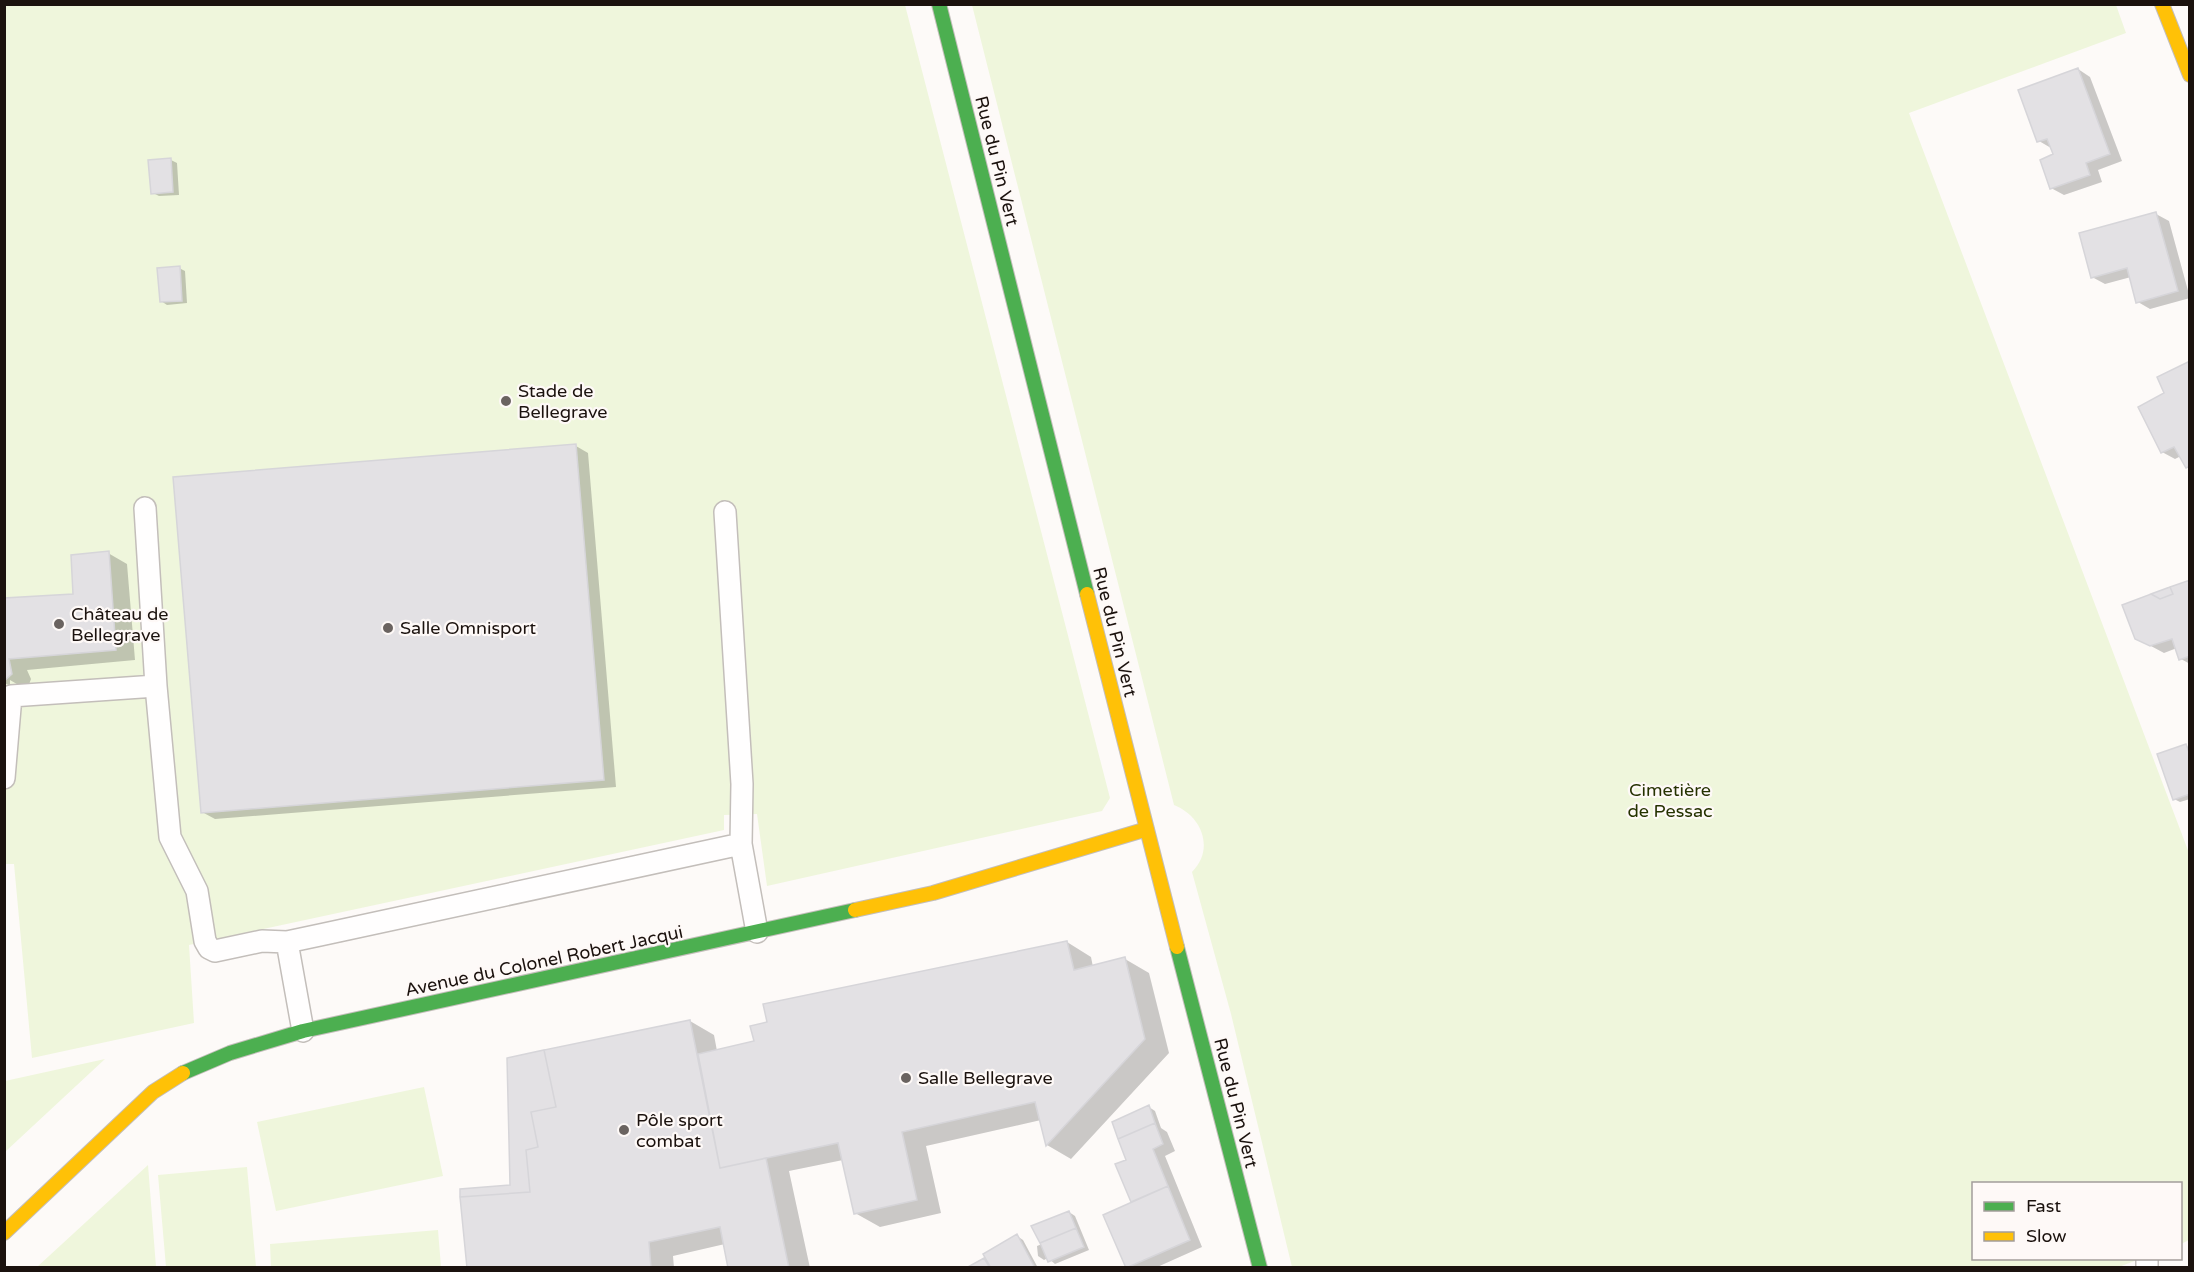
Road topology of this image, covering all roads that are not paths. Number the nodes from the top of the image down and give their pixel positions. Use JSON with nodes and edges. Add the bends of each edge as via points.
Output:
{"nodes":[{"id":1,"x":939,"y":4,"type":"edge"},
{"id":2,"x":2162,"y":4,"type":"edge"},
{"id":3,"x":2190,"y":75,"type":"edge"},
{"id":4,"x":145,"y":508,"type":"dead end"},
{"id":5,"x":725,"y":512,"type":"dead end"},
{"id":6,"x":156,"y":686,"type":"junction"},
{"id":7,"x":4,"y":778,"type":"edge"},
{"id":8,"x":1147,"y":829,"type":"junction"},
{"id":9,"x":741,"y":844,"type":"junction"},
{"id":10,"x":757,"y":932,"type":"junction"},
{"id":11,"x":287,"y":942,"type":"junction"},
{"id":12,"x":303,"y":1031,"type":"junction"},
{"id":13,"x":4,"y":1233,"type":"edge"},
{"id":14,"x":1260,"y":1268,"type":"edge"}],
"edges":[{"from":1,"to":8,"type":"street","name":"Rue du Pin Vert"},
{"from":2,"to":3,"type":"street"},
{"from":4,"to":6,"type":"lane"},
{"from":5,"to":9,"type":"lane","via":[[742,784]]},
{"from":6,"to":7,"type":"lane","via":[[11,696]]},
{"from":6,"to":11,"type":"lane","via":[[170,837],[197,891],[205,941],[216,951],[262,940]]},
{"from":8,"to":10,"type":"street","name":"Avenue du Colonel Robert Jacqui","via":[[933,893]]},
{"from":8,"to":14,"type":"street","name":"Rue du Pin Vert"},
{"from":9,"to":10,"type":"lane"},
{"from":9,"to":11,"type":"lane"},
{"from":10,"to":12,"type":"street","name":"Avenue du Colonel Robert Jacqui"},
{"from":11,"to":12,"type":"lane"},
{"from":12,"to":13,"type":"street","name":"Avenue du Colonel Robert Jacqui","via":[[189,1069],[153,1092]]}]}
